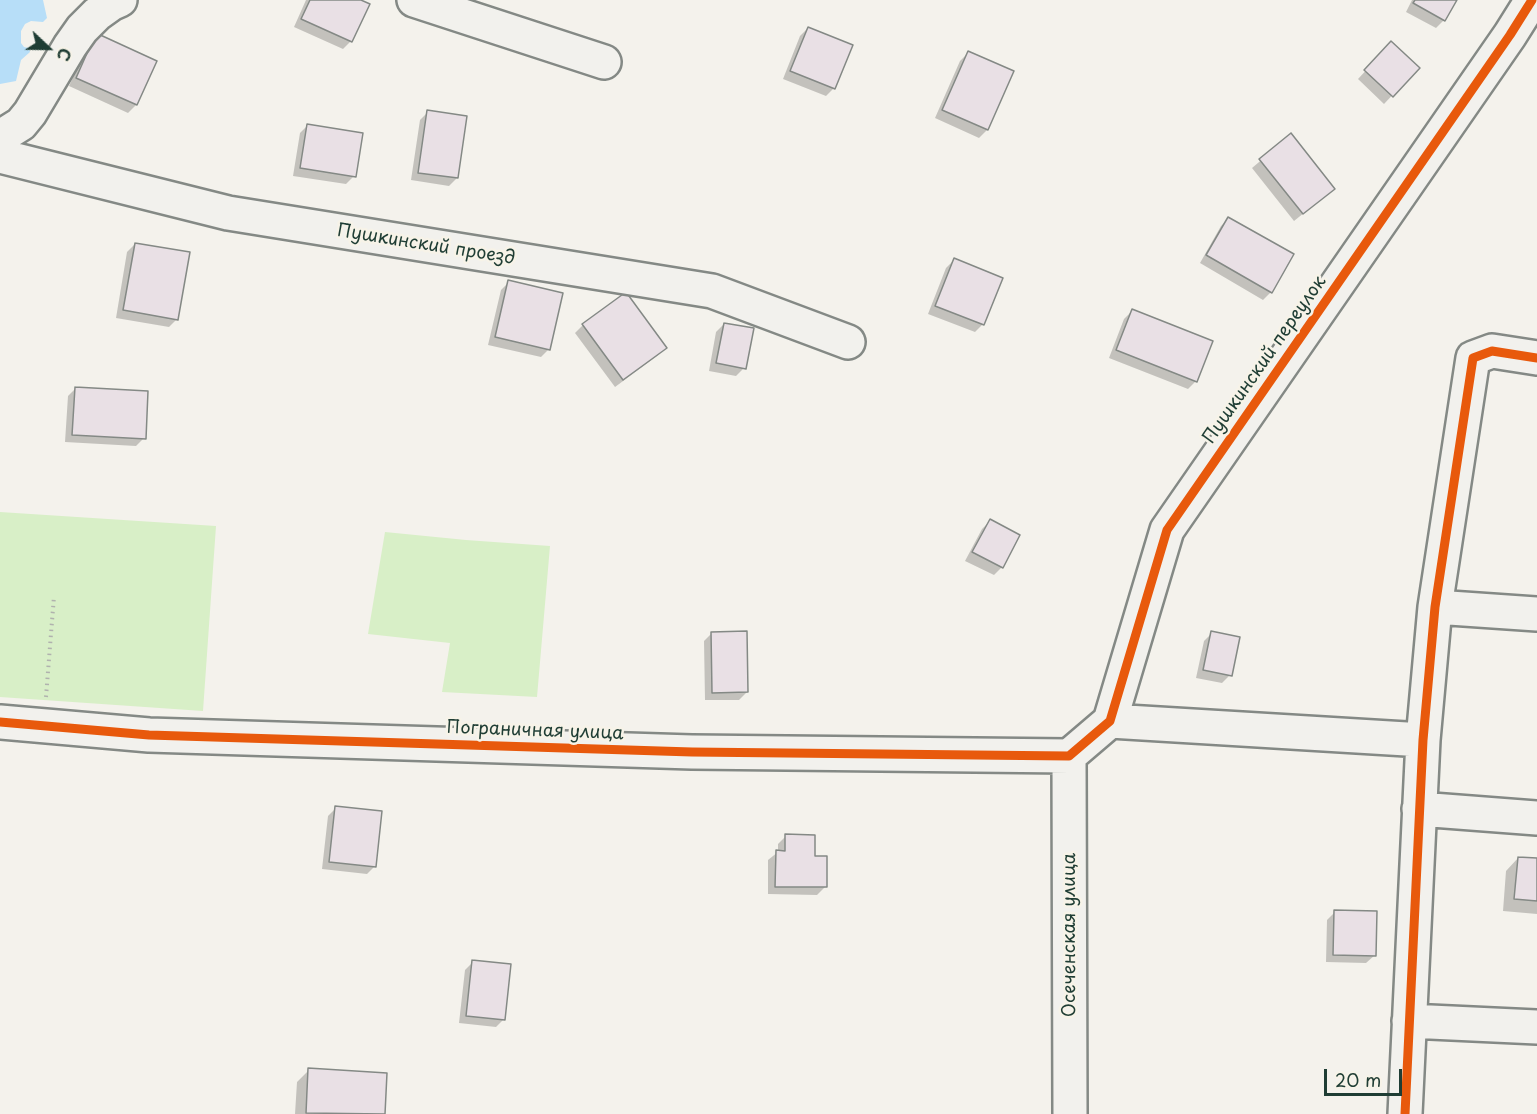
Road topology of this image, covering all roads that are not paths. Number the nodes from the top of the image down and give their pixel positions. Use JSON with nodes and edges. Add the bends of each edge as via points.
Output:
{"nodes":[{"id":1,"x":120,"y":0,"type":"edge"},
{"id":2,"x":414,"y":0,"type":"edge"},
{"id":3,"x":1532,"y":0,"type":"edge"},
{"id":4,"x":604,"y":62,"type":"dead end"},
{"id":5,"x":0,"y":136,"type":"edge"},
{"id":6,"x":0,"y":156,"type":"edge"},
{"id":7,"x":848,"y":342,"type":"dead end"},
{"id":8,"x":1537,"y":358,"type":"edge"},
{"id":9,"x":1435,"y":607,"type":"junction"},
{"id":10,"x":1537,"y":614,"type":"edge"},
{"id":11,"x":1110,"y":721,"type":"junction"},
{"id":12,"x":0,"y":722,"type":"edge"},
{"id":13,"x":1423,"y":740,"type":"junction"},
{"id":14,"x":1069,"y":756,"type":"junction"},
{"id":15,"x":1419,"y":809,"type":"junction"},
{"id":16,"x":1537,"y":818,"type":"edge"},
{"id":17,"x":1409,"y":1020,"type":"junction"},
{"id":18,"x":1537,"y":1027,"type":"edge"},
{"id":19,"x":1070,"y":1114,"type":"edge"},
{"id":20,"x":1405,"y":1114,"type":"edge"}],
"edges":[{"from":1,"to":5,"type":"street","via":[[82,28],[30,113],[21,124]]},
{"from":2,"to":4,"type":"street"},
{"from":3,"to":11,"type":"street","name":"Пушкинский переулок","via":[[1167,530]]},
{"from":6,"to":7,"type":"street","name":"Пушкинский проезд","via":[[228,213],[712,291]]},
{"from":8,"to":9,"type":"street","via":[[1492,351],[1473,358]]},
{"from":9,"to":10,"type":"street"},
{"from":9,"to":13,"type":"street"},
{"from":11,"to":13,"type":"street"},
{"from":11,"to":14,"type":"street"},
{"from":12,"to":14,"type":"street","name":"Пограничная улица","via":[[149,735],[692,752]]},
{"from":13,"to":15,"type":"street"},
{"from":14,"to":19,"type":"street","name":"Осеченская улица"},
{"from":15,"to":16,"type":"street"},
{"from":15,"to":17,"type":"street"},
{"from":17,"to":18,"type":"street"},
{"from":17,"to":20,"type":"street"}]}
